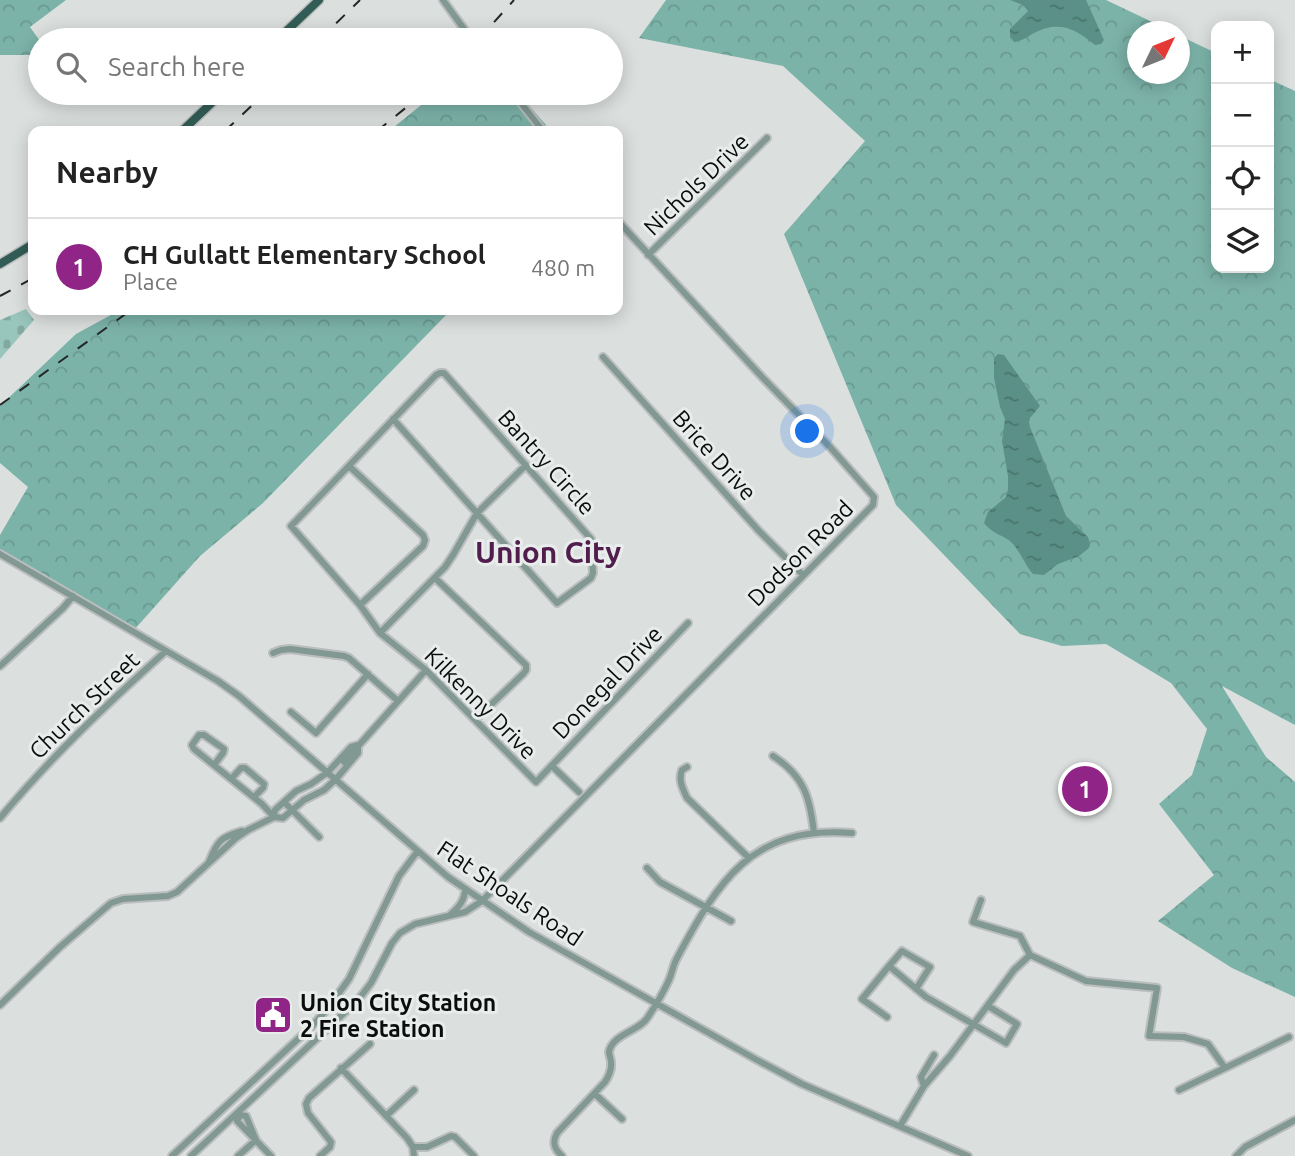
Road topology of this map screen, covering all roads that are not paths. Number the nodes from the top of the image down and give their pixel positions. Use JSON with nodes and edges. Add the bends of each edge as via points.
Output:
{"nodes":[{"id":1,"x":443,"y":0,"type":"edge"},
{"id":2,"x":315,"y":1,"type":"edge"},
{"id":3,"x":289,"y":28,"type":"edge"},
{"id":4,"x":463,"y":28,"type":"edge"},
{"id":5,"x":209,"y":105,"type":"edge"},
{"id":6,"x":522,"y":105,"type":"edge"},
{"id":7,"x":186,"y":126,"type":"edge"},
{"id":8,"x":539,"y":126,"type":"edge"},
{"id":9,"x":767,"y":138,"type":"dead end"},
{"id":10,"x":623,"y":226,"type":"edge"},
{"id":11,"x":28,"y":247,"type":"edge"},
{"id":12,"x":648,"y":254,"type":"junction"},
{"id":13,"x":0,"y":264,"type":"edge"},
{"id":14,"x":603,"y":357,"type":"dead end"},
{"id":15,"x":393,"y":419,"type":"junction"},
{"id":16,"x":526,"y":465,"type":"junction"},
{"id":17,"x":349,"y":466,"type":"junction"},
{"id":18,"x":477,"y":513,"type":"junction"},
{"id":19,"x":0,"y":554,"type":"edge"},
{"id":20,"x":803,"y":575,"type":"junction"},
{"id":21,"x":435,"y":578,"type":"junction"},
{"id":22,"x":73,"y":596,"type":"junction"},
{"id":23,"x":360,"y":605,"type":"junction"},
{"id":24,"x":688,"y":623,"type":"dead end"},
{"id":25,"x":380,"y":633,"type":"junction"},
{"id":26,"x":166,"y":651,"type":"junction"},
{"id":27,"x":273,"y":653,"type":"dead end"},
{"id":28,"x":0,"y":666,"type":"edge"},
{"id":29,"x":426,"y":670,"type":"junction"},
{"id":30,"x":368,"y":674,"type":"junction"},
{"id":31,"x":398,"y":701,"type":"junction"},
{"id":32,"x":291,"y":712,"type":"dead end"},
{"id":33,"x":475,"y":720,"type":"junction"},
{"id":34,"x":773,"y":756,"type":"dead end"},
{"id":35,"x":344,"y":762,"type":"junction"},
{"id":36,"x":214,"y":765,"type":"junction"},
{"id":37,"x":552,"y":766,"type":"junction"},
{"id":38,"x":687,"y":767,"type":"dead end"},
{"id":39,"x":328,"y":772,"type":"junction"},
{"id":40,"x":231,"y":779,"type":"junction"},
{"id":41,"x":336,"y":779,"type":"junction"},
{"id":42,"x":579,"y":792,"type":"dead end"},
{"id":43,"x":254,"y":797,"type":"junction"},
{"id":44,"x":284,"y":802,"type":"junction"},
{"id":45,"x":292,"y":810,"type":"junction"},
{"id":46,"x":274,"y":817,"type":"junction"},
{"id":47,"x":0,"y":818,"type":"edge"},
{"id":48,"x":814,"y":833,"type":"junction"},
{"id":49,"x":852,"y":833,"type":"dead end"},
{"id":50,"x":319,"y":837,"type":"dead end"},
{"id":51,"x":417,"y":852,"type":"junction"},
{"id":52,"x":749,"y":858,"type":"junction"},
{"id":53,"x":647,"y":868,"type":"dead end"},
{"id":54,"x":465,"y":889,"type":"junction"},
{"id":55,"x":981,"y":900,"type":"dead end"},
{"id":56,"x":482,"y":901,"type":"junction"},
{"id":57,"x":706,"y":908,"type":"junction"},
{"id":58,"x":446,"y":917,"type":"junction"},
{"id":59,"x":731,"y":921,"type":"dead end"},
{"id":60,"x":1030,"y":955,"type":"junction"},
{"id":61,"x":889,"y":966,"type":"junction"},
{"id":62,"x":916,"y":989,"type":"junction"},
{"id":63,"x":656,"y":1004,"type":"junction"},
{"id":64,"x":0,"y":1005,"type":"edge"},
{"id":65,"x":988,"y":1006,"type":"junction"},
{"id":66,"x":887,"y":1017,"type":"dead end"},
{"id":67,"x":973,"y":1025,"type":"junction"},
{"id":68,"x":1289,"y":1037,"type":"dead end"},
{"id":69,"x":370,"y":1044,"type":"dead end"},
{"id":70,"x":934,"y":1055,"type":"dead end"},
{"id":71,"x":1225,"y":1068,"type":"junction"},
{"id":72,"x":341,"y":1069,"type":"junction"},
{"id":73,"x":924,"y":1086,"type":"junction"},
{"id":74,"x":414,"y":1090,"type":"dead end"},
{"id":75,"x":1179,"y":1090,"type":"dead end"},
{"id":76,"x":595,"y":1094,"type":"junction"},
{"id":77,"x":386,"y":1116,"type":"junction"},
{"id":78,"x":622,"y":1119,"type":"dead end"},
{"id":79,"x":1295,"y":1120,"type":"edge"},
{"id":80,"x":900,"y":1126,"type":"junction"},
{"id":81,"x":412,"y":1147,"type":"junction"},
{"id":82,"x":172,"y":1156,"type":"edge"},
{"id":83,"x":191,"y":1156,"type":"edge"},
{"id":84,"x":238,"y":1156,"type":"edge"},
{"id":85,"x":271,"y":1156,"type":"edge"},
{"id":86,"x":320,"y":1156,"type":"edge"},
{"id":87,"x":414,"y":1156,"type":"edge"},
{"id":88,"x":474,"y":1156,"type":"edge"},
{"id":89,"x":562,"y":1156,"type":"edge"},
{"id":90,"x":968,"y":1156,"type":"edge"},
{"id":91,"x":1236,"y":1156,"type":"edge"}],
"edges":[{"from":1,"to":4,"type":"street"},
{"from":2,"to":3,"type":"main road"},
{"from":5,"to":7,"type":"main road"},
{"from":6,"to":8,"type":"street"},
{"from":9,"to":12,"type":"street","name":"Nichols Drive"},
{"from":10,"to":12,"type":"street","name":"Dodson Road"},
{"from":11,"to":13,"type":"main road"},
{"from":12,"to":20,"type":"street","name":"Dodson Road","via":[[874,497],[873,505]]},
{"from":14,"to":20,"type":"street","name":"Brice Drive"},
{"from":15,"to":16,"type":"street","name":"Bantry Circle","via":[[436,375],[444,373]]},
{"from":15,"to":17,"type":"street"},
{"from":15,"to":18,"type":"street","name":"Bantry Circle"},
{"from":16,"to":18,"type":"street"},
{"from":16,"to":18,"type":"street","name":"Bantry Circle","via":[[591,539],[591,578],[557,603]]},
{"from":17,"to":23,"type":"street","name":"Kilkenny Drive","via":[[291,526]]},
{"from":17,"to":23,"type":"street","via":[[425,540]]},
{"from":18,"to":21,"type":"street"},
{"from":19,"to":22,"type":"street","name":"Flat Shoals Road"},
{"from":20,"to":56,"type":"street","name":"Dodson Road"},
{"from":21,"to":25,"type":"street"},
{"from":21,"to":33,"type":"street","via":[[526,665],[523,674]]},
{"from":22,"to":26,"type":"street","name":"Flat Shoals Road"},
{"from":22,"to":28,"type":"street"},
{"from":23,"to":25,"type":"street","name":"Kilkenny Drive"},
{"from":24,"to":37,"type":"street","name":"Donegal Drive"},
{"from":25,"to":29,"type":"street","name":"Kilkenny Drive"},
{"from":26,"to":39,"type":"street","name":"Flat Shoals Road","via":[[239,696]]},
{"from":26,"to":47,"type":"street","name":"Church Street","via":[[75,736]]},
{"from":27,"to":30,"type":"street","via":[[290,649],[344,656]]},
{"from":29,"to":31,"type":"street"},
{"from":29,"to":33,"type":"street","name":"Kilkenny Drive"},
{"from":30,"to":31,"type":"street"},
{"from":30,"to":32,"type":"street","via":[[316,733]]},
{"from":31,"to":35,"type":"street","via":[[351,747]]},
{"from":33,"to":37,"type":"street","name":"Kilkenny Drive","via":[[536,782]]},
{"from":34,"to":48,"type":"street","via":[[791,769],[804,787]]},
{"from":35,"to":39,"type":"street"},
{"from":35,"to":41,"type":"street"},
{"from":36,"to":36,"type":"street","via":[[194,749],[199,735],[224,749]]},
{"from":36,"to":40,"type":"street"},
{"from":37,"to":42,"type":"street","name":"Kilkenny Drive"},
{"from":38,"to":52,"type":"street","via":[[680,775],[687,798]]},
{"from":39,"to":41,"type":"street","name":"Flat Shoals Road"},
{"from":39,"to":44,"type":"street"},
{"from":40,"to":43,"type":"street"},
{"from":40,"to":43,"type":"street","via":[[245,768],[264,783]]},
{"from":41,"to":45,"type":"street"},
{"from":41,"to":51,"type":"street","name":"Flat Shoals Road"},
{"from":43,"to":46,"type":"street"},
{"from":44,"to":45,"type":"street"},
{"from":44,"to":46,"type":"street"},
{"from":45,"to":46,"type":"street","via":[[283,818]]},
{"from":45,"to":50,"type":"street"},
{"from":46,"to":64,"type":"street","via":[[248,830],[177,892],[111,903]]},
{"from":48,"to":49,"type":"street"},
{"from":48,"to":52,"type":"street","via":[[777,842]]},
{"from":51,"to":54,"type":"street","name":"Flat Shoals Road"},
{"from":51,"to":82,"type":"street","via":[[399,876],[343,990]]},
{"from":52,"to":57,"type":"street","via":[[724,881]]},
{"from":53,"to":57,"type":"street","via":[[660,882]]},
{"from":54,"to":56,"type":"street","name":"Flat Shoals Road"},
{"from":54,"to":58,"type":"street","via":[[461,904]]},
{"from":55,"to":60,"type":"street","via":[[973,922],[1020,936]]},
{"from":56,"to":58,"type":"street"},
{"from":56,"to":63,"type":"street","name":"Flat Shoals Road"},
{"from":57,"to":59,"type":"street"},
{"from":57,"to":63,"type":"street"},
{"from":58,"to":83,"type":"street","via":[[415,924],[400,933],[358,1000]]},
{"from":60,"to":65,"type":"street"},
{"from":60,"to":71,"type":"street","via":[[1086,981],[1157,988],[1149,1036],[1184,1037],[1208,1044]]},
{"from":61,"to":62,"type":"street"},
{"from":61,"to":62,"type":"street","via":[[902,951],[930,967]]},
{"from":61,"to":66,"type":"street","via":[[862,999]]},
{"from":62,"to":67,"type":"street"},
{"from":63,"to":76,"type":"street","via":[[646,1021],[613,1044],[610,1074]]},
{"from":63,"to":80,"type":"street","name":"Flat Shoals Road","via":[[802,1084]]},
{"from":65,"to":67,"type":"street"},
{"from":65,"to":67,"type":"street","via":[[1017,1024],[1006,1043]]},
{"from":67,"to":73,"type":"street"},
{"from":68,"to":71,"type":"street"},
{"from":69,"to":72,"type":"street"},
{"from":70,"to":73,"type":"street","via":[[921,1077]]},
{"from":71,"to":75,"type":"street"},
{"from":72,"to":77,"type":"street"},
{"from":72,"to":86,"type":"street","via":[[306,1104],[331,1142]]},
{"from":73,"to":80,"type":"street"},
{"from":74,"to":77,"type":"street"},
{"from":76,"to":78,"type":"street"},
{"from":76,"to":89,"type":"street","via":[[557,1133],[555,1148]]},
{"from":77,"to":81,"type":"street"},
{"from":79,"to":91,"type":"street"},
{"from":80,"to":90,"type":"street","name":"Flat Shoals Road"},
{"from":81,"to":87,"type":"street"},
{"from":81,"to":88,"type":"street","via":[[427,1147],[452,1136]]},
{"from":84,"to":85,"type":"street","via":[[256,1140]]}]}
